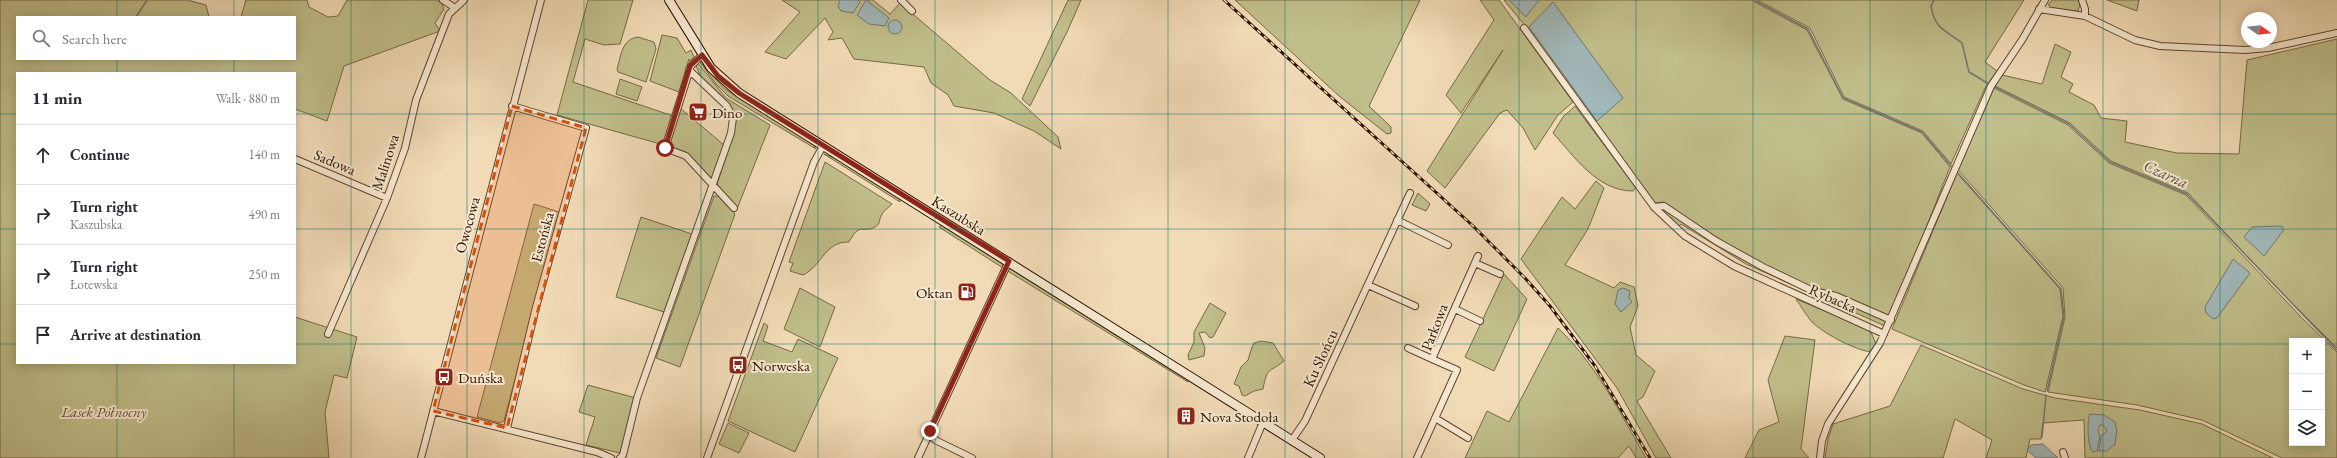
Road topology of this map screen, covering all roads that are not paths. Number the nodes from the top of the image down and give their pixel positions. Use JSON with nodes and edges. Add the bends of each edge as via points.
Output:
{"nodes":[{"id":1,"x":443,"y":0,"type":"edge"},
{"id":2,"x":464,"y":0,"type":"edge"},
{"id":3,"x":541,"y":0,"type":"edge"},
{"id":4,"x":669,"y":0,"type":"edge"},
{"id":5,"x":901,"y":0,"type":"edge"},
{"id":6,"x":2045,"y":0,"type":"edge"},
{"id":7,"x":2082,"y":0,"type":"edge"},
{"id":8,"x":455,"y":8,"type":"junction"},
{"id":9,"x":2039,"y":9,"type":"junction"},
{"id":10,"x":912,"y":11,"type":"dead end"},
{"id":11,"x":2085,"y":16,"type":"junction"},
{"id":12,"x":1524,"y":28,"type":"dead end"},
{"id":13,"x":2337,"y":33,"type":"edge"},
{"id":14,"x":702,"y":55,"type":"junction"},
{"id":15,"x":689,"y":70,"type":"junction"},
{"id":16,"x":512,"y":106,"type":"junction"},
{"id":17,"x":823,"y":146,"type":"junction"},
{"id":18,"x":296,"y":159,"type":"edge"},
{"id":19,"x":714,"y":185,"type":"junction"},
{"id":20,"x":1410,"y":194,"type":"dead end"},
{"id":21,"x":387,"y":198,"type":"junction"},
{"id":22,"x":1654,"y":207,"type":"junction"},
{"id":23,"x":734,"y":208,"type":"dead end"},
{"id":24,"x":1397,"y":220,"type":"junction"},
{"id":25,"x":1448,"y":245,"type":"dead end"},
{"id":26,"x":1478,"y":256,"type":"dead end"},
{"id":27,"x":1009,"y":261,"type":"junction"},
{"id":28,"x":1475,"y":263,"type":"junction"},
{"id":29,"x":1500,"y":274,"type":"dead end"},
{"id":30,"x":1368,"y":285,"type":"junction"},
{"id":31,"x":1415,"y":306,"type":"dead end"},
{"id":32,"x":1455,"y":309,"type":"junction"},
{"id":33,"x":1891,"y":320,"type":"junction"},
{"id":34,"x":1480,"y":321,"type":"dead end"},
{"id":35,"x":328,"y":334,"type":"dead end"},
{"id":36,"x":1884,"y":334,"type":"junction"},
{"id":37,"x":1408,"y":348,"type":"dead end"},
{"id":38,"x":1432,"y":359,"type":"junction"},
{"id":39,"x":433,"y":410,"type":"junction"},
{"id":40,"x":1435,"y":418,"type":"junction"},
{"id":41,"x":1263,"y":422,"type":"junction"},
{"id":42,"x":507,"y":428,"type":"junction"},
{"id":43,"x":930,"y":431,"type":"junction"},
{"id":44,"x":1468,"y":438,"type":"dead end"},
{"id":45,"x":1292,"y":440,"type":"junction"},
{"id":46,"x":421,"y":458,"type":"edge"},
{"id":47,"x":611,"y":458,"type":"edge"},
{"id":48,"x":620,"y":458,"type":"edge"},
{"id":49,"x":708,"y":458,"type":"edge"},
{"id":50,"x":918,"y":458,"type":"edge"},
{"id":51,"x":972,"y":458,"type":"edge"},
{"id":52,"x":1248,"y":458,"type":"edge"},
{"id":53,"x":1320,"y":458,"type":"edge"},
{"id":54,"x":1417,"y":458,"type":"edge"},
{"id":55,"x":1820,"y":458,"type":"edge"}],
"edges":[{"from":1,"to":8,"type":"street"},
{"from":2,"to":8,"type":"street","name":"Malinowa"},
{"from":3,"to":16,"type":"street","name":"Owocowa"},
{"from":4,"to":14,"type":"main road","name":"Kaszubska"},
{"from":5,"to":10,"type":"street"},
{"from":6,"to":9,"type":"street"},
{"from":7,"to":11,"type":"street","via":[[2086,9]]},
{"from":8,"to":21,"type":"street","name":"Malinowa","via":[[449,14],[416,100],[405,148]]},
{"from":9,"to":11,"type":"street"},
{"from":9,"to":33,"type":"street","via":[[1991,86]]},
{"from":11,"to":13,"type":"street","via":[[2143,43],[2229,50],[2268,48]]},
{"from":12,"to":22,"type":"street","name":"Rybacka"},
{"from":14,"to":15,"type":"street","via":[[693,62]]},
{"from":14,"to":17,"type":"main road","name":"Kaszubska","via":[[718,76],[732,88]]},
{"from":15,"to":19,"type":"street","via":[[727,106],[733,118],[732,133]]},
{"from":15,"to":19,"type":"street","via":[[665,148],[686,156]]},
{"from":16,"to":39,"type":"street","name":"Owocowa"},
{"from":16,"to":42,"type":"street","name":"Estońska","via":[[586,128],[536,307]]},
{"from":17,"to":27,"type":"main road","name":"Kaszubska"},
{"from":17,"to":49,"type":"street","via":[[814,162]]},
{"from":18,"to":21,"type":"street","name":"Sadowa"},
{"from":19,"to":23,"type":"street"},
{"from":19,"to":48,"type":"street","via":[[637,398],[623,455]]},
{"from":20,"to":24,"type":"street","name":"Ku Słońcu"},
{"from":21,"to":35,"type":"street","name":"Malinowa"},
{"from":22,"to":33,"type":"street","via":[[1664,206],[1716,241],[1763,267],[1814,291],[1836,296]]},
{"from":22,"to":36,"type":"street","name":"Rybacka","via":[[1685,236],[1734,266]]},
{"from":24,"to":25,"type":"street"},
{"from":24,"to":30,"type":"street","name":"Ku Słońcu"},
{"from":26,"to":28,"type":"street","name":"Parkowa"},
{"from":27,"to":41,"type":"main road","name":"Kaszubska"},
{"from":27,"to":43,"type":"street"},
{"from":28,"to":29,"type":"street"},
{"from":28,"to":32,"type":"street","name":"Parkowa"},
{"from":30,"to":31,"type":"street"},
{"from":30,"to":45,"type":"street","name":"Ku Słońcu","via":[[1305,421]]},
{"from":32,"to":34,"type":"street"},
{"from":32,"to":38,"type":"street","name":"Parkowa"},
{"from":33,"to":36,"type":"street"},
{"from":36,"to":55,"type":"street","via":[[1876,352],[1828,424],[1822,440]]},
{"from":37,"to":38,"type":"street"},
{"from":38,"to":40,"type":"street","name":"Parkowa","via":[[1457,370]]},
{"from":39,"to":42,"type":"street"},
{"from":39,"to":46,"type":"street","name":"Owocowa"},
{"from":40,"to":44,"type":"street"},
{"from":40,"to":54,"type":"street","name":"Parkowa"},
{"from":41,"to":45,"type":"main road","name":"Kaszubska"},
{"from":41,"to":52,"type":"street"},
{"from":42,"to":47,"type":"street"},
{"from":43,"to":50,"type":"street"},
{"from":43,"to":51,"type":"street","via":[[933,438],[943,445]]},
{"from":45,"to":53,"type":"main road","name":"Kaszubska"}]}
